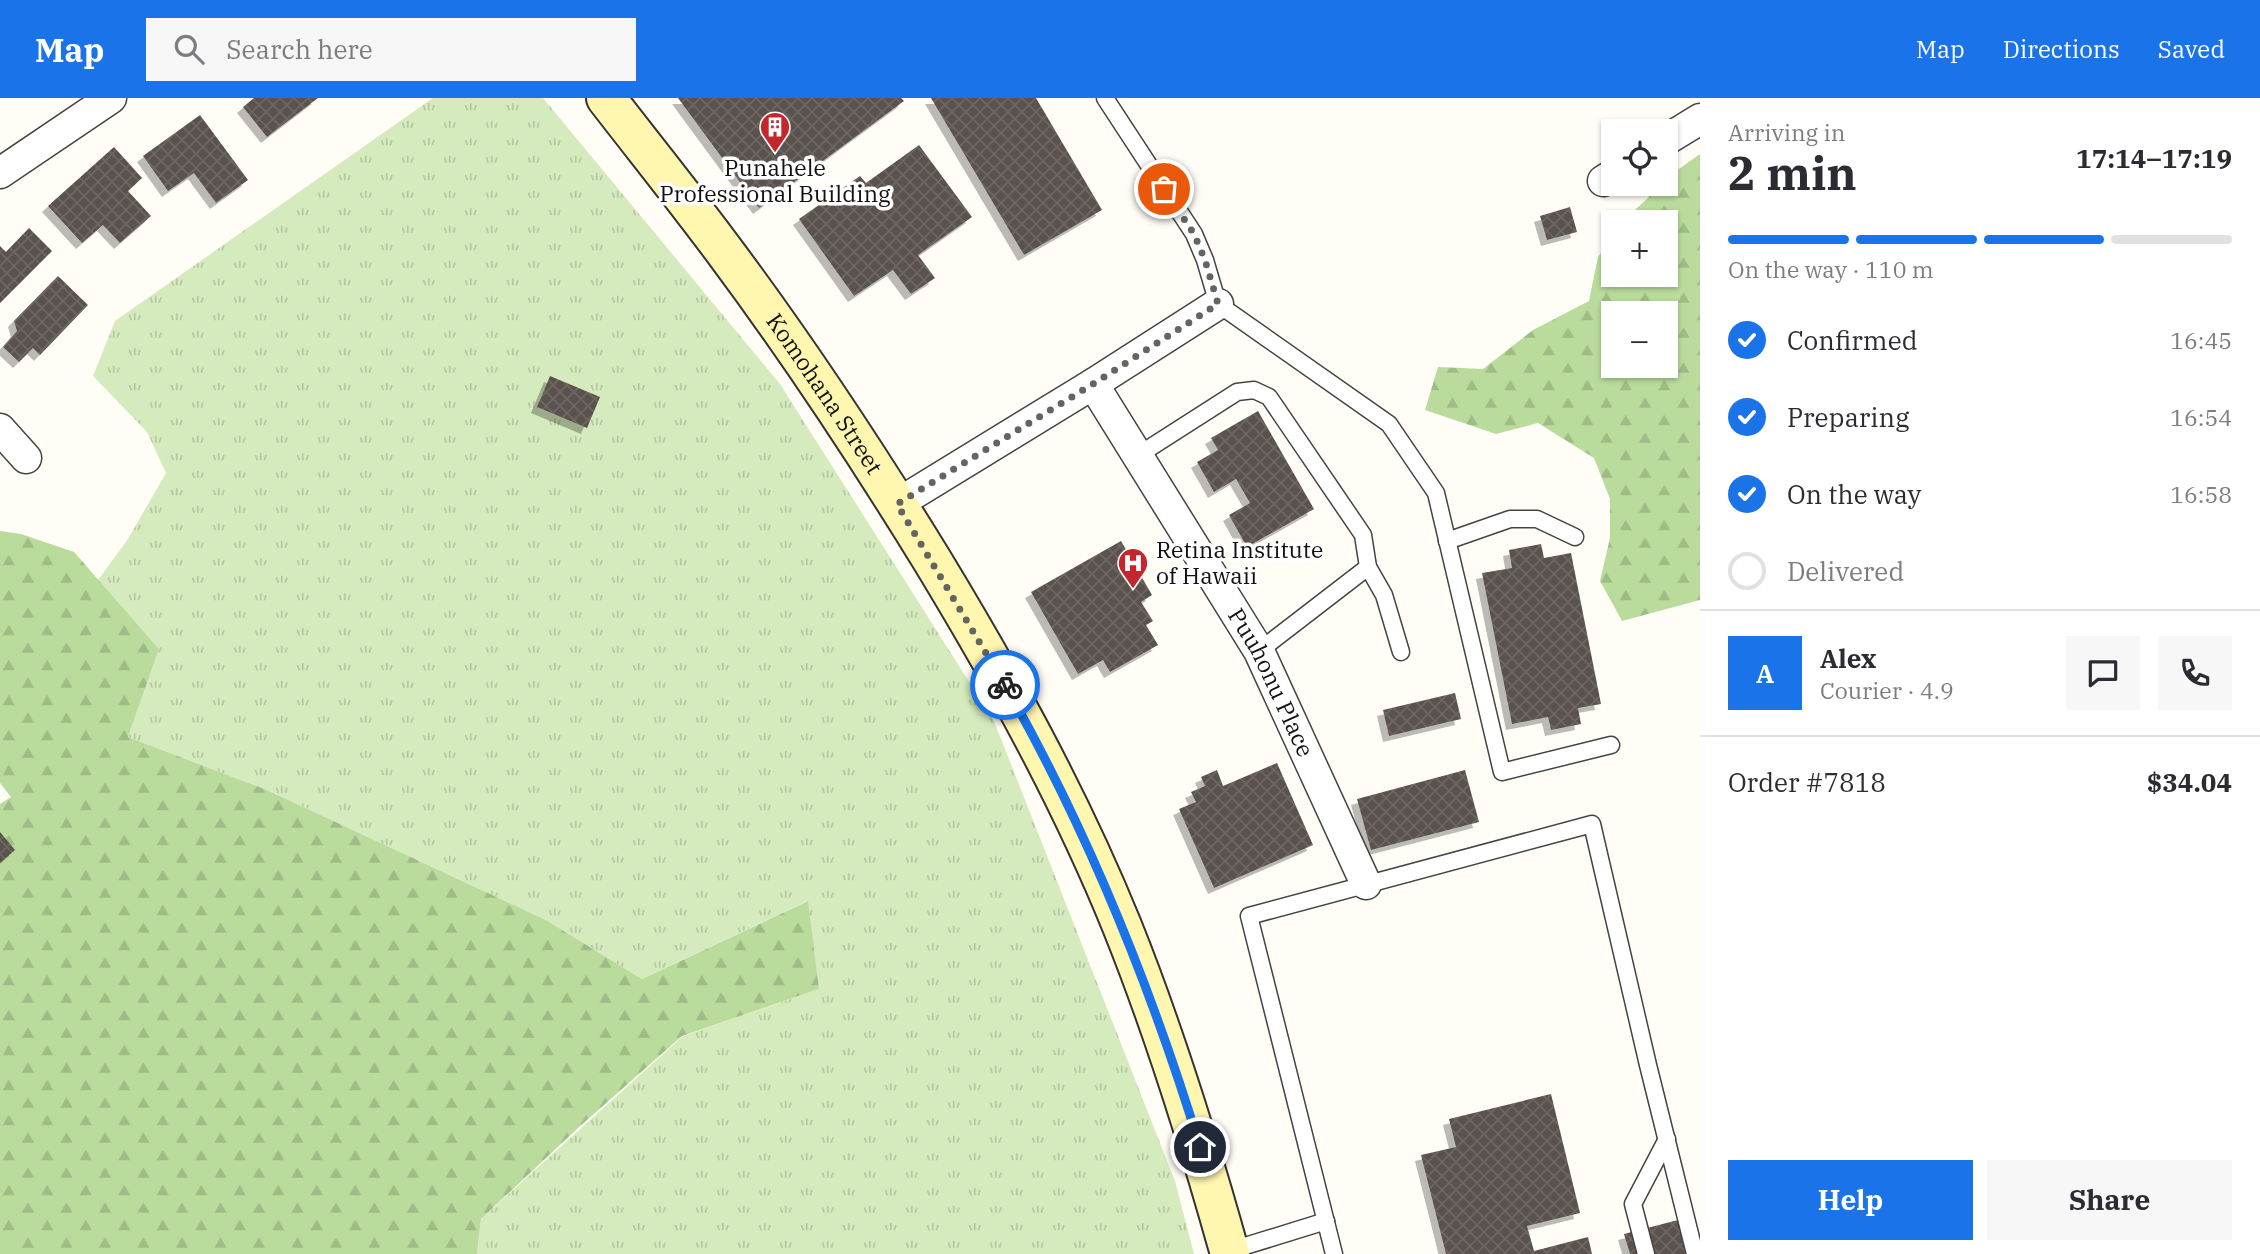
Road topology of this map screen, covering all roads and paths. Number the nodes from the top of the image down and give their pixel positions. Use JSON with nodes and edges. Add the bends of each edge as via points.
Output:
{"nodes":[{"id":1,"x":111,"y":98,"type":"edge"},
{"id":2,"x":606,"y":98,"type":"edge"},
{"id":3,"x":1105,"y":98,"type":"edge"},
{"id":4,"x":1700,"y":119,"type":"edge"},
{"id":5,"x":1678,"y":133,"type":"edge"},
{"id":6,"x":0,"y":173,"type":"edge"},
{"id":7,"x":1218,"y":304,"type":"junction"},
{"id":8,"x":1093,"y":384,"type":"junction"},
{"id":9,"x":0,"y":429,"type":"edge"},
{"id":10,"x":1138,"y":456,"type":"junction"},
{"id":11,"x":26,"y":458,"type":"dead end"},
{"id":12,"x":897,"y":504,"type":"junction"},
{"id":13,"x":1575,"y":537,"type":"dead end"},
{"id":14,"x":1447,"y":541,"type":"junction"},
{"id":15,"x":1367,"y":567,"type":"junction"},
{"id":16,"x":1259,"y":651,"type":"junction"},
{"id":17,"x":1401,"y":652,"type":"dead end"},
{"id":18,"x":1611,"y":745,"type":"dead end"},
{"id":19,"x":1366,"y":884,"type":"junction"},
{"id":20,"x":1667,"y":1139,"type":"junction"},
{"id":21,"x":1326,"y":1221,"type":"junction"},
{"id":22,"x":1230,"y":1253,"type":"edge"},
{"id":23,"x":1334,"y":1254,"type":"edge"},
{"id":24,"x":1646,"y":1254,"type":"edge"},
{"id":25,"x":1695,"y":1254,"type":"edge"}],
"edges":[{"from":1,"to":6,"type":"street"},
{"from":2,"to":12,"type":"main road","name":"Komohana Street","via":[[729,256]]},
{"from":3,"to":7,"type":"lane","via":[[1194,234]]},
{"from":4,"to":5,"type":"street"},
{"from":7,"to":8,"type":"street"},
{"from":7,"to":14,"type":"lane","via":[[1389,424],[1436,493]]},
{"from":8,"to":10,"type":"street","name":"Puuhonu Place"},
{"from":8,"to":12,"type":"street"},
{"from":9,"to":11,"type":"street"},
{"from":10,"to":15,"type":"lane","via":[[1237,392],[1254,390],[1269,397],[1363,535]]},
{"from":10,"to":16,"type":"street","name":"Puuhonu Place"},
{"from":12,"to":22,"type":"main road","name":"Komohana Street","via":[[1012,698],[1097,868],[1172,1063]]},
{"from":13,"to":14,"type":"lane","via":[[1537,519],[1510,519]]},
{"from":14,"to":18,"type":"lane","via":[[1502,772]]},
{"from":15,"to":16,"type":"lane"},
{"from":15,"to":17,"type":"lane","via":[[1384,595]]},
{"from":16,"to":19,"type":"street","name":"Puuhonu Place"},
{"from":19,"to":20,"type":"lane","via":[[1592,824]]},
{"from":19,"to":21,"type":"lane","via":[[1249,916]]},
{"from":20,"to":24,"type":"lane","via":[[1633,1204]]},
{"from":20,"to":25,"type":"lane"},
{"from":21,"to":22,"type":"lane"},
{"from":21,"to":23,"type":"lane"}]}
